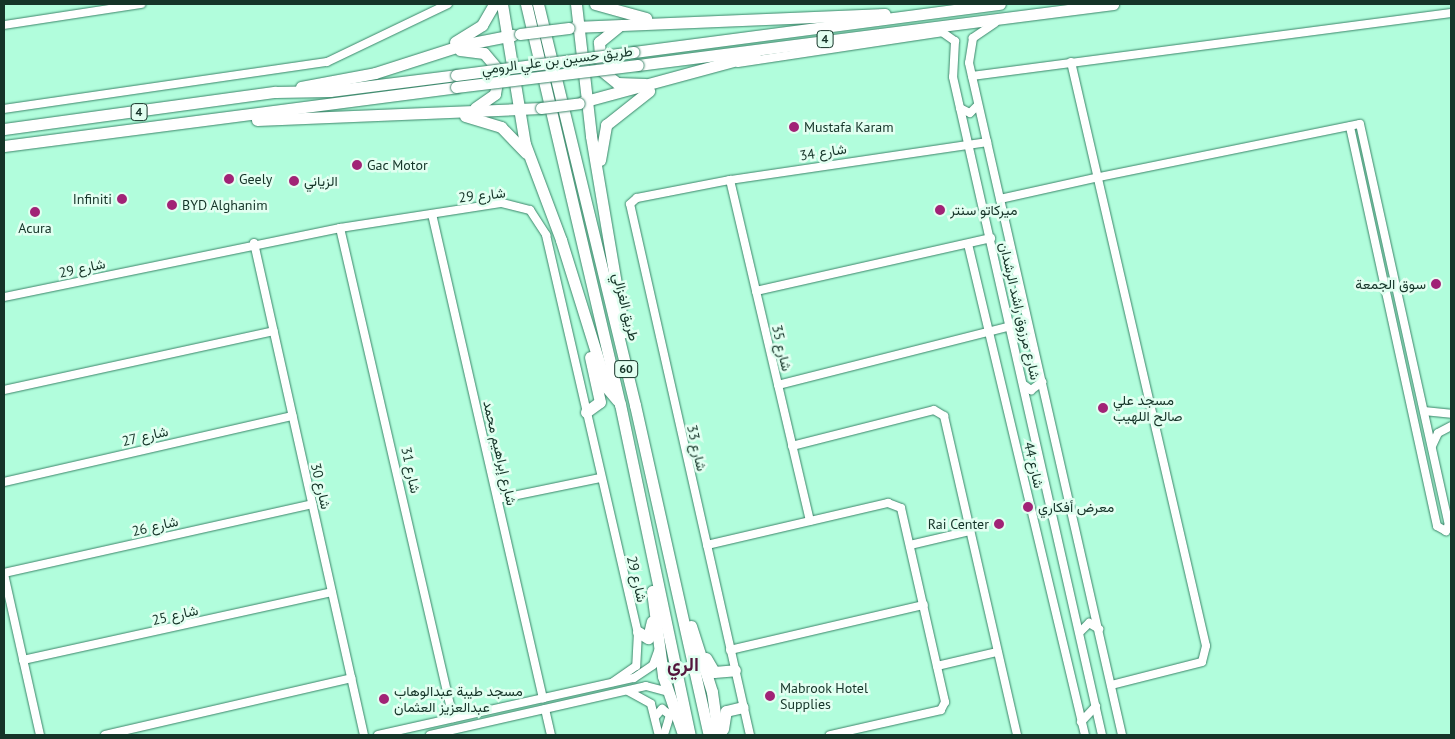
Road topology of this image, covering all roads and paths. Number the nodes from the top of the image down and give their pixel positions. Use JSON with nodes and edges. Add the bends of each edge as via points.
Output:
{"nodes":[{"id":1,"x":114,"y":4,"type":"edge"},
{"id":2,"x":141,"y":4,"type":"edge"},
{"id":3,"x":448,"y":4,"type":"edge"},
{"id":4,"x":494,"y":4,"type":"edge"},
{"id":5,"x":502,"y":4,"type":"edge"},
{"id":6,"x":526,"y":4,"type":"edge"},
{"id":7,"x":538,"y":4,"type":"edge"},
{"id":8,"x":576,"y":4,"type":"edge"},
{"id":9,"x":596,"y":4,"type":"edge"},
{"id":10,"x":1000,"y":4,"type":"edge"},
{"id":11,"x":1113,"y":4,"type":"edge"},
{"id":12,"x":104,"y":8,"type":"junction"},
{"id":13,"x":924,"y":12,"type":"junction"},
{"id":14,"x":1451,"y":13,"type":"edge"},
{"id":15,"x":1012,"y":14,"type":"junction"},
{"id":16,"x":652,"y":22,"type":"junction"},
{"id":17,"x":4,"y":25,"type":"edge"},
{"id":18,"x":574,"y":27,"type":"junction"},
{"id":19,"x":506,"y":35,"type":"junction"},
{"id":20,"x":832,"y":38,"type":"junction"},
{"id":21,"x":429,"y":56,"type":"junction"},
{"id":22,"x":954,"y":58,"type":"junction"},
{"id":23,"x":1071,"y":62,"type":"junction"},
{"id":24,"x":719,"y":63,"type":"junction"},
{"id":25,"x":969,"y":63,"type":"junction"},
{"id":26,"x":972,"y":76,"type":"junction"},
{"id":27,"x":672,"y":78,"type":"junction"},
{"id":28,"x":648,"y":86,"type":"junction"},
{"id":29,"x":275,"y":92,"type":"junction"},
{"id":30,"x":583,"y":102,"type":"junction"},
{"id":31,"x":978,"y":105,"type":"junction"},
{"id":32,"x":960,"y":108,"type":"junction"},
{"id":33,"x":4,"y":109,"type":"edge"},
{"id":34,"x":517,"y":109,"type":"junction"},
{"id":35,"x":444,"y":113,"type":"junction"},
{"id":36,"x":218,"y":119,"type":"junction"},
{"id":37,"x":1350,"y":126,"type":"junction"},
{"id":38,"x":4,"y":129,"type":"edge"},
{"id":39,"x":987,"y":142,"type":"junction"},
{"id":40,"x":969,"y":145,"type":"junction"},
{"id":41,"x":4,"y":146,"type":"edge"},
{"id":42,"x":529,"y":157,"type":"junction"},
{"id":43,"x":1099,"y":177,"type":"junction"},
{"id":44,"x":730,"y":180,"type":"junction"},
{"id":45,"x":665,"y":192,"type":"joint"},
{"id":46,"x":1000,"y":199,"type":"junction"},
{"id":47,"x":602,"y":202,"type":"junction"},
{"id":48,"x":432,"y":214,"type":"junction"},
{"id":49,"x":340,"y":228,"type":"junction"},
{"id":50,"x":991,"y":238,"type":"junction"},
{"id":51,"x":254,"y":243,"type":"junction"},
{"id":52,"x":968,"y":244,"type":"junction"},
{"id":53,"x":756,"y":291,"type":"junction"},
{"id":54,"x":4,"y":297,"type":"edge"},
{"id":55,"x":586,"y":320,"type":"junction"},
{"id":56,"x":1011,"y":326,"type":"junction"},
{"id":57,"x":274,"y":331,"type":"junction"},
{"id":58,"x":990,"y":332,"type":"junction"},
{"id":59,"x":1042,"y":382,"type":"junction"},
{"id":60,"x":778,"y":385,"type":"junction"},
{"id":61,"x":1024,"y":385,"type":"junction"},
{"id":62,"x":4,"y":390,"type":"edge"},
{"id":63,"x":620,"y":404,"type":"junction"},
{"id":64,"x":636,"y":405,"type":"junction"},
{"id":65,"x":1424,"y":411,"type":"junction"},
{"id":66,"x":586,"y":412,"type":"junction"},
{"id":67,"x":1451,"y":414,"type":"edge"},
{"id":68,"x":293,"y":416,"type":"junction"},
{"id":69,"x":1451,"y":426,"type":"edge"},
{"id":70,"x":792,"y":446,"type":"junction"},
{"id":71,"x":1432,"y":448,"type":"junction"},
{"id":72,"x":600,"y":478,"type":"junction"},
{"id":73,"x":4,"y":482,"type":"edge"},
{"id":74,"x":498,"y":499,"type":"junction"},
{"id":75,"x":312,"y":504,"type":"junction"},
{"id":76,"x":810,"y":521,"type":"junction"},
{"id":77,"x":970,"y":531,"type":"junction"},
{"id":78,"x":706,"y":545,"type":"junction"},
{"id":79,"x":910,"y":545,"type":"junction"},
{"id":80,"x":648,"y":551,"type":"junction"},
{"id":81,"x":4,"y":574,"type":"edge"},
{"id":82,"x":674,"y":578,"type":"junction"},
{"id":83,"x":332,"y":592,"type":"junction"},
{"id":84,"x":924,"y":605,"type":"junction"},
{"id":85,"x":653,"y":610,"type":"junction"},
{"id":86,"x":1099,"y":629,"type":"junction"},
{"id":87,"x":693,"y":631,"type":"junction"},
{"id":88,"x":638,"y":632,"type":"junction"},
{"id":89,"x":1080,"y":632,"type":"junction"},
{"id":90,"x":659,"y":647,"type":"junction"},
{"id":91,"x":730,"y":650,"type":"junction"},
{"id":92,"x":997,"y":652,"type":"junction"},
{"id":93,"x":23,"y":660,"type":"junction"},
{"id":94,"x":937,"y":666,"type":"junction"},
{"id":95,"x":735,"y":670,"type":"junction"},
{"id":96,"x":351,"y":678,"type":"junction"},
{"id":97,"x":613,"y":682,"type":"junction"},
{"id":98,"x":1112,"y":685,"type":"junction"},
{"id":99,"x":584,"y":689,"type":"junction"},
{"id":100,"x":623,"y":691,"type":"junction"},
{"id":101,"x":669,"y":692,"type":"junction"},
{"id":102,"x":557,"y":695,"type":"junction"},
{"id":103,"x":543,"y":698,"type":"junction"},
{"id":104,"x":585,"y":700,"type":"junction"},
{"id":105,"x":559,"y":706,"type":"junction"},
{"id":106,"x":743,"y":706,"type":"junction"},
{"id":107,"x":1096,"y":706,"type":"junction"},
{"id":108,"x":545,"y":709,"type":"junction"},
{"id":109,"x":655,"y":717,"type":"junction"},
{"id":110,"x":453,"y":718,"type":"junction"},
{"id":111,"x":1082,"y":722,"type":"junction"},
{"id":112,"x":1100,"y":726,"type":"junction"},
{"id":113,"x":855,"y":733,"type":"edge"},
{"id":114,"x":40,"y":735,"type":"edge"},
{"id":115,"x":105,"y":735,"type":"edge"},
{"id":116,"x":364,"y":735,"type":"edge"},
{"id":117,"x":378,"y":735,"type":"edge"},
{"id":118,"x":430,"y":735,"type":"edge"},
{"id":119,"x":551,"y":735,"type":"edge"},
{"id":120,"x":659,"y":735,"type":"edge"},
{"id":121,"x":664,"y":735,"type":"edge"},
{"id":122,"x":683,"y":735,"type":"edge"},
{"id":123,"x":690,"y":735,"type":"edge"},
{"id":124,"x":709,"y":735,"type":"edge"},
{"id":125,"x":718,"y":735,"type":"edge"},
{"id":126,"x":724,"y":735,"type":"edge"},
{"id":127,"x":750,"y":735,"type":"edge"},
{"id":128,"x":830,"y":735,"type":"edge"},
{"id":129,"x":1017,"y":735,"type":"edge"},
{"id":130,"x":1085,"y":735,"type":"edge"},
{"id":131,"x":1102,"y":735,"type":"edge"},
{"id":132,"x":1122,"y":735,"type":"edge"}],
"edges":[{"from":1,"to":12,"type":"street"},
{"from":2,"to":12,"type":"street"},
{"from":3,"to":33,"type":"street","via":[[334,60]]},
{"from":4,"to":21,"type":"highway","via":[[482,25]]},
{"from":5,"to":19,"type":"highway"},
{"from":6,"to":63,"type":"highway","name":"طريق الغزالي","number":"60"},
{"from":7,"to":64,"type":"highway","name":"طريق الغزالي","number":"60"},
{"from":8,"to":18,"type":"highway"},
{"from":9,"to":16,"type":"highway"},
{"from":10,"to":13,"type":"highway","name":"طريق حسين بن علي الرومي","number":"4"},
{"from":11,"to":15,"type":"highway","name":"طريق حسين بن علي الرومي","number":"4"},
{"from":12,"to":17,"type":"street"},
{"from":13,"to":16,"type":"highway","via":[[754,23]]},
{"from":13,"to":29,"type":"highway","name":"طريق حسين بن علي الرومي","number":"4","bridge":true,"via":[[868,24],[330,91]]},
{"from":14,"to":23,"type":"street"},
{"from":15,"to":20,"type":"highway","name":"طريق حسين بن علي الرومي","number":"4"},
{"from":15,"to":25,"type":"street","name":"شارع مرزوق راشد الرشدان","via":[[977,32],[969,48]]},
{"from":16,"to":18,"type":"highway"},
{"from":16,"to":28,"type":"highway","via":[[614,28],[602,39],[598,50],[601,70],[609,79]]},
{"from":18,"to":19,"type":"highway","bridge":true},
{"from":18,"to":30,"type":"highway"},
{"from":19,"to":21,"type":"highway"},
{"from":19,"to":34,"type":"highway"},
{"from":20,"to":24,"type":"highway"},
{"from":20,"to":36,"type":"highway","name":"طريق حسين بن علي الرومي","number":"4","bridge":true},
{"from":21,"to":29,"type":"highway","via":[[375,73]]},
{"from":21,"to":35,"type":"highway","via":[[476,49],[492,59],[499,71],[499,86],[489,102]]},
{"from":22,"to":24,"type":"street","name":"شارع مرزوق راشد الرشدان","via":[[955,41],[942,32],[772,61]]},
{"from":22,"to":25,"type":"street"},
{"from":22,"to":32,"type":"street","name":"شارع مرزوق راشد الرشدان","via":[[952,70]]},
{"from":23,"to":26,"type":"street"},
{"from":23,"to":43,"type":"street"},
{"from":24,"to":27,"type":"highway"},
{"from":25,"to":26,"type":"street","name":"شارع مرزوق راشد الرشدان"},
{"from":26,"to":31,"type":"street","name":"شارع مرزوق راشد الرشدان"},
{"from":27,"to":28,"type":"highway"},
{"from":27,"to":47,"type":"highway","via":[[626,105],[606,125],[600,148]]},
{"from":28,"to":30,"type":"highway"},
{"from":29,"to":38,"type":"highway","name":"طريق حسين بن علي الرومي","number":"4"},
{"from":30,"to":34,"type":"highway","bridge":true},
{"from":30,"to":47,"type":"highway"},
{"from":31,"to":32,"type":"street","via":[[970,113]]},
{"from":31,"to":39,"type":"street","name":"شارع مرزوق راشد الرشدان"},
{"from":32,"to":40,"type":"street","name":"شارع مرزوق راشد الرشدان"},
{"from":34,"to":35,"type":"highway"},
{"from":34,"to":42,"type":"highway"},
{"from":35,"to":36,"type":"highway"},
{"from":35,"to":42,"type":"highway","via":[[496,125]]},
{"from":36,"to":41,"type":"highway","name":"طريق حسين بن علي الرومي","number":"4"},
{"from":37,"to":43,"type":"street"},
{"from":37,"to":65,"type":"street","via":[[1360,124]]},
{"from":37,"to":71,"type":"street","via":[[1433,506],[1439,529],[1446,531],[1449,524]]},
{"from":39,"to":40,"type":"street","name":"شارع 34"},
{"from":39,"to":46,"type":"street","name":"شارع مرزوق راشد الرشدان"},
{"from":40,"to":44,"type":"street","name":"شارع 34"},
{"from":40,"to":50,"type":"street","name":"شارع مرزوق راشد الرشدان"},
{"from":42,"to":55,"type":"highway"},
{"from":43,"to":46,"type":"street"},
{"from":43,"to":98,"type":"street","via":[[1206,646],[1202,662]]},
{"from":44,"to":45,"type":"street","name":"شارع 34"},
{"from":44,"to":53,"type":"street","name":"شارع 35"},
{"from":45,"to":78,"type":"street","name":"شارع 33","via":[[637,198],[629,214]]},
{"from":46,"to":59,"type":"street","name":"شارع مرزوق راشد الرشدان"},
{"from":47,"to":64,"type":"highway"},
{"from":48,"to":49,"type":"street","name":"شارع 29"},
{"from":48,"to":66,"type":"street","name":"شارع 29","via":[[512,203],[537,217],[546,235]]},
{"from":48,"to":74,"type":"street","name":"شارع إبراهيم محمد"},
{"from":49,"to":51,"type":"street","name":"شارع 29"},
{"from":49,"to":110,"type":"street","name":"شارع 31"},
{"from":50,"to":52,"type":"street"},
{"from":50,"to":56,"type":"street","name":"شارع مرزوق راشد الرشدان"},
{"from":51,"to":54,"type":"street","name":"شارع 29"},
{"from":51,"to":57,"type":"street","name":"شارع 30"},
{"from":52,"to":53,"type":"street"},
{"from":52,"to":58,"type":"street","name":"شارع 44"},
{"from":53,"to":60,"type":"street","name":"شارع 35"},
{"from":55,"to":63,"type":"highway","via":[[607,388]]},
{"from":55,"to":66,"type":"highway","via":[[600,398],[596,408]]},
{"from":56,"to":58,"type":"street"},
{"from":56,"to":61,"type":"street","name":"شارع مرزوق راشد الرشدان"},
{"from":57,"to":62,"type":"street"},
{"from":57,"to":68,"type":"street","name":"شارع 30"},
{"from":58,"to":60,"type":"street"},
{"from":58,"to":111,"type":"street","name":"شارع 44"},
{"from":59,"to":61,"type":"street","via":[[1031,390]]},
{"from":59,"to":86,"type":"street","name":"شارع مرزوق راشد الرشدان"},
{"from":60,"to":70,"type":"street","name":"شارع 35"},
{"from":61,"to":89,"type":"street","name":"شارع مرزوق راشد الرشدان"},
{"from":63,"to":80,"type":"highway","name":"طريق الغزالي","number":"60"},
{"from":64,"to":82,"type":"highway","name":"طريق الغزالي","number":"60"},
{"from":65,"to":67,"type":"street"},
{"from":65,"to":71,"type":"street"},
{"from":66,"to":72,"type":"street","name":"شارع 29"},
{"from":68,"to":73,"type":"street","name":"شارع 27"},
{"from":68,"to":75,"type":"street","name":"شارع 30"},
{"from":69,"to":71,"type":"street","via":[[1438,433]]},
{"from":70,"to":76,"type":"street","name":"شارع 35"},
{"from":70,"to":77,"type":"street","via":[[940,411]]},
{"from":72,"to":74,"type":"street"},
{"from":72,"to":88,"type":"street","name":"شارع 29"},
{"from":74,"to":103,"type":"street","name":"شارع إبراهيم محمد"},
{"from":75,"to":81,"type":"street","name":"شارع 26"},
{"from":75,"to":83,"type":"street","name":"شارع 30"},
{"from":76,"to":78,"type":"street"},
{"from":76,"to":79,"type":"street","via":[[896,503]]},
{"from":77,"to":79,"type":"street"},
{"from":77,"to":92,"type":"street"},
{"from":78,"to":91,"type":"street","name":"شارع 33"},
{"from":79,"to":84,"type":"street"},
{"from":80,"to":85,"type":"highway"},
{"from":80,"to":123,"type":"highway","name":"طريق الغزالي","number":"60"},
{"from":81,"to":93,"type":"street"},
{"from":82,"to":87,"type":"highway"},
{"from":82,"to":124,"type":"highway","name":"طريق الغزالي","number":"60"},
{"from":83,"to":93,"type":"street","name":"شارع 25"},
{"from":83,"to":96,"type":"street","name":"شارع 30"},
{"from":84,"to":91,"type":"street"},
{"from":84,"to":94,"type":"street"},
{"from":85,"to":88,"type":"highway","via":[[650,635],[645,638]]},
{"from":85,"to":90,"type":"highway"},
{"from":86,"to":89,"type":"street","via":[[1089,623]]},
{"from":86,"to":98,"type":"street","name":"شارع مرزوق راشد الرشدان"},
{"from":87,"to":95,"type":"highway","via":[[710,669],[719,673]]},
{"from":87,"to":125,"type":"highway","via":[[712,692]]},
{"from":88,"to":97,"type":"street","name":"شارع 29","via":[[636,666]]},
{"from":89,"to":107,"type":"street","name":"شارع مرزوق راشد الرشدان"},
{"from":90,"to":97,"type":"street","via":[[646,671]]},
{"from":90,"to":101,"type":"highway"},
{"from":91,"to":95,"type":"street","name":"شارع 33"},
{"from":92,"to":94,"type":"street"},
{"from":92,"to":129,"type":"street"},
{"from":93,"to":114,"type":"street"},
{"from":94,"to":113,"type":"street","via":[[944,707]]},
{"from":95,"to":106,"type":"street","name":"شارع 33"},
{"from":96,"to":115,"type":"street"},
{"from":96,"to":116,"type":"street","name":"شارع 30"},
{"from":97,"to":99,"type":"street"},
{"from":98,"to":132,"type":"street","name":"شارع مرزوق راشد الرشدان"},
{"from":99,"to":102,"type":"street"},
{"from":99,"to":104,"type":"street","via":[[580,696]]},
{"from":100,"to":101,"type":"street","via":[[653,685]]},
{"from":100,"to":104,"type":"street"},
{"from":100,"to":109,"type":"street","via":[[645,696]]},
{"from":101,"to":122,"type":"highway"},
{"from":102,"to":103,"type":"street"},
{"from":102,"to":105,"type":"street","via":[[564,700]]},
{"from":103,"to":110,"type":"street"},
{"from":104,"to":105,"type":"street"},
{"from":105,"to":108,"type":"street"},
{"from":106,"to":126,"type":"highway","via":[[722,715]]},
{"from":106,"to":127,"type":"street","name":"شارع 33"},
{"from":107,"to":111,"type":"street"},
{"from":107,"to":112,"type":"street","name":"شارع مرزوق راشد الرشدان"},
{"from":108,"to":118,"type":"street"},
{"from":108,"to":119,"type":"street"},
{"from":109,"to":120,"type":"street"},
{"from":109,"to":121,"type":"street","via":[[662,709],[670,716]]},
{"from":110,"to":117,"type":"street"},
{"from":111,"to":112,"type":"street"},
{"from":111,"to":130,"type":"street","name":"شارع 44"},
{"from":112,"to":131,"type":"street","name":"شارع مرزوق راشد الرشدان"},
{"from":113,"to":128,"type":"street"}]}
